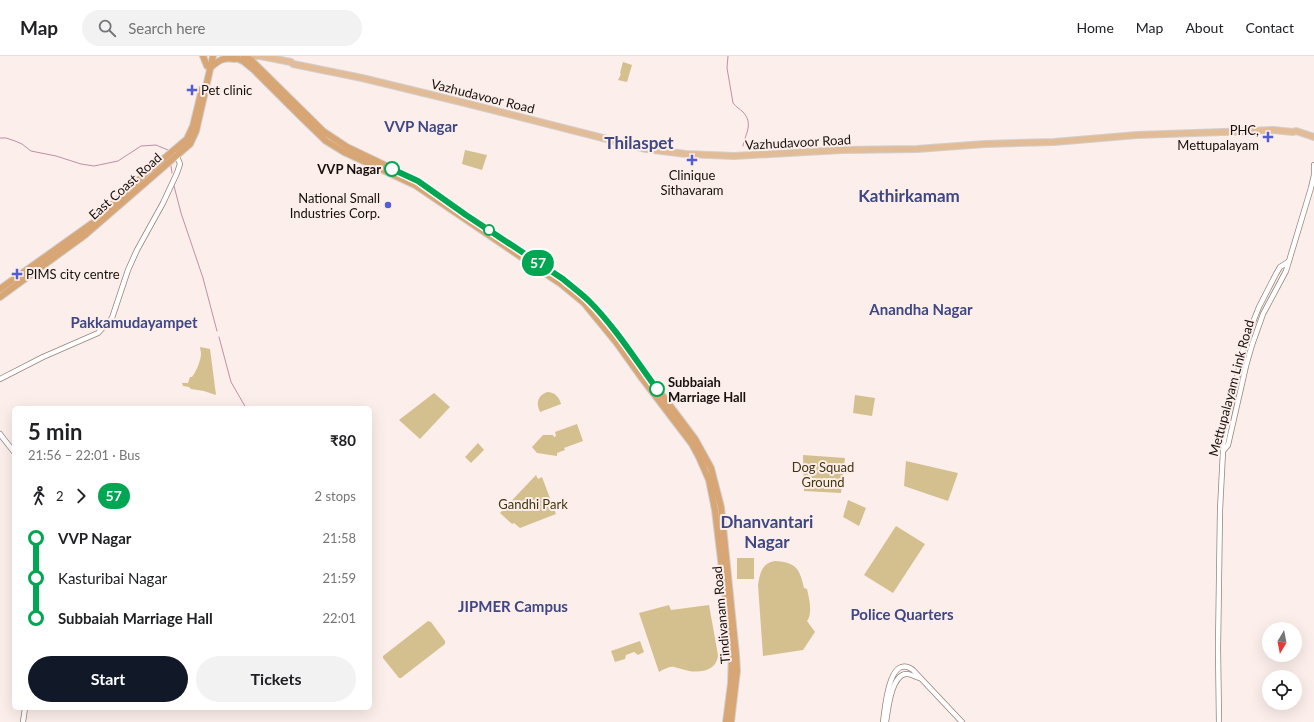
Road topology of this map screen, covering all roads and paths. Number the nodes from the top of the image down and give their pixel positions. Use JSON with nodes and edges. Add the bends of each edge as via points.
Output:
{"nodes":[{"id":1,"x":203,"y":56,"type":"edge"},
{"id":2,"x":209,"y":56,"type":"edge"},
{"id":3,"x":213,"y":56,"type":"edge"},
{"id":4,"x":257,"y":56,"type":"edge"},
{"id":5,"x":242,"y":57,"type":"edge"},
{"id":6,"x":209,"y":67,"type":"junction"},
{"id":7,"x":1314,"y":138,"type":"edge"},
{"id":8,"x":176,"y":152,"type":"junction"},
{"id":9,"x":1314,"y":166,"type":"edge"},
{"id":10,"x":1314,"y":175,"type":"edge"},
{"id":11,"x":0,"y":289,"type":"edge"},
{"id":12,"x":0,"y":297,"type":"edge"},
{"id":13,"x":0,"y":379,"type":"edge"},
{"id":14,"x":0,"y":434,"type":"edge"},
{"id":15,"x":12,"y":449,"type":"edge"},
{"id":16,"x":727,"y":583,"type":"junction"},
{"id":17,"x":920,"y":678,"type":"junction"},
{"id":18,"x":25,"y":710,"type":"edge"},
{"id":19,"x":23,"y":722,"type":"edge"},
{"id":20,"x":726,"y":722,"type":"edge"},
{"id":21,"x":731,"y":722,"type":"edge"},
{"id":22,"x":883,"y":722,"type":"edge"},
{"id":23,"x":886,"y":722,"type":"edge"},
{"id":24,"x":962,"y":722,"type":"edge"},
{"id":25,"x":1219,"y":722,"type":"edge"}],
"edges":[{"from":1,"to":6,"type":"highway"},
{"from":2,"to":6,"type":"highway","name":"East Coast Road"},
{"from":3,"to":6,"type":"highway","name":"East Coast Road"},
{"from":4,"to":5,"type":"main road","name":"Vazhudavoor Road"},
{"from":4,"to":7,"type":"main road","name":"Vazhudavoor Road","via":[[259,59],[362,78],[646,149],[686,154],[734,156],[917,149],[1273,130]]},
{"from":5,"to":6,"type":"highway","via":[[224,58]]},
{"from":5,"to":16,"type":"highway","via":[[326,141],[419,188],[561,284],[584,303],[616,342],[699,457],[713,496]]},
{"from":6,"to":8,"type":"highway","name":"East Coast Road","via":[[191,132]]},
{"from":8,"to":11,"type":"highway","name":"East Coast Road","via":[[142,177],[94,222]]},
{"from":8,"to":12,"type":"highway","name":"East Coast Road","via":[[85,235]]},
{"from":8,"to":13,"type":"street","via":[[180,164],[177,172],[128,270],[112,318],[98,333]]},
{"from":9,"to":10,"type":"street"},
{"from":10,"to":25,"type":"street","name":"Mettupalayam Link Road","via":[[1288,262],[1280,267],[1271,282],[1242,354],[1222,444]]},
{"from":14,"to":15,"type":"street"},
{"from":16,"to":20,"type":"highway","via":[[732,664]]},
{"from":16,"to":21,"type":"highway","name":"Tindivanam Road","via":[[737,665]]},
{"from":17,"to":22,"type":"street","via":[[904,666],[894,672]]},
{"from":17,"to":23,"type":"street","via":[[906,674],[899,676],[893,689]]},
{"from":17,"to":24,"type":"street"},
{"from":18,"to":19,"type":"street"}]}
